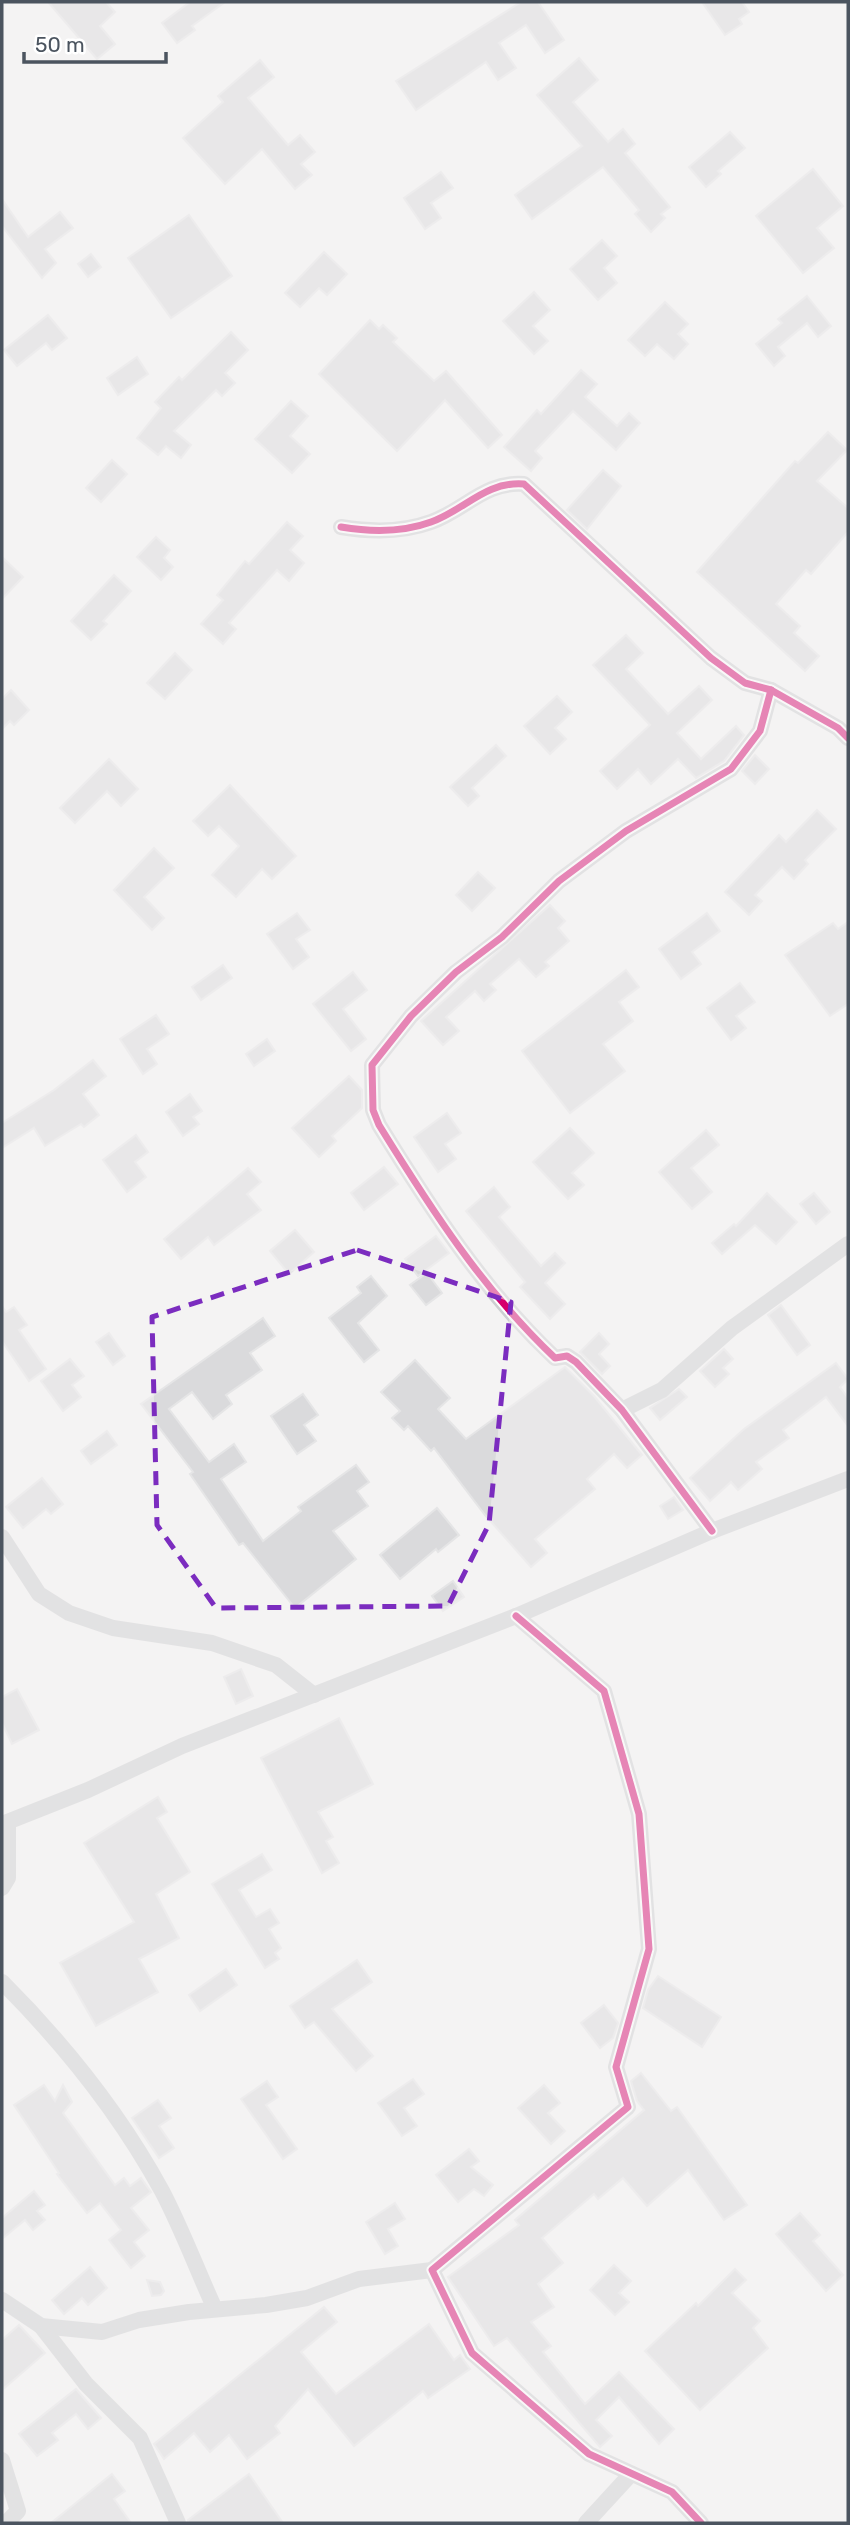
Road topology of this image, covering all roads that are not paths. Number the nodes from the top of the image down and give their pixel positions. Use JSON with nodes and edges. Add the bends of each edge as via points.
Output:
{"nodes":[{"id":1,"x":341,"y":527,"type":"dead end"},
{"id":2,"x":771,"y":690,"type":"junction"},
{"id":3,"x":848,"y":738,"type":"edge"},
{"id":4,"x":848,"y":1244,"type":"edge"},
{"id":5,"x":622,"y":1409,"type":"junction"},
{"id":6,"x":848,"y":1479,"type":"edge"},
{"id":7,"x":712,"y":1531,"type":"junction"},
{"id":8,"x":2,"y":1538,"type":"edge"},
{"id":9,"x":516,"y":1616,"type":"junction"},
{"id":10,"x":314,"y":1695,"type":"junction"},
{"id":11,"x":5,"y":1823,"type":"edge"},
{"id":12,"x":2,"y":1888,"type":"edge"},
{"id":13,"x":2,"y":1982,"type":"edge"},
{"id":14,"x":432,"y":2270,"type":"junction"},
{"id":15,"x":2,"y":2300,"type":"edge"},
{"id":16,"x":215,"y":2309,"type":"junction"},
{"id":17,"x":41,"y":2326,"type":"junction"},
{"id":18,"x":2,"y":2460,"type":"edge"},
{"id":19,"x":631,"y":2473,"type":"junction"},
{"id":20,"x":6,"y":2523,"type":"edge"},
{"id":21,"x":178,"y":2523,"type":"edge"},
{"id":22,"x":586,"y":2523,"type":"edge"},
{"id":23,"x":701,"y":2523,"type":"edge"}],
"edges":[{"from":1,"to":2,"type":"street","via":[[379,533],[432,522],[504,482],[524,484],[711,659],[745,683]]},
{"from":2,"to":3,"type":"street"},
{"from":2,"to":5,"type":"street","via":[[760,731],[731,769],[626,831],[558,881],[411,1016],[372,1065],[373,1110],[379,1125],[443,1228],[514,1320],[555,1358],[567,1356],[576,1362]]},
{"from":4,"to":5,"type":"street","via":[[732,1328],[662,1390]]},
{"from":5,"to":7,"type":"street"},
{"from":6,"to":7,"type":"street"},
{"from":7,"to":9,"type":"street"},
{"from":8,"to":10,"type":"street","via":[[39,1594],[69,1613],[113,1628],[225,1647],[276,1665]]},
{"from":9,"to":10,"type":"street"},
{"from":9,"to":14,"type":"street","via":[[604,1690],[639,1814],[649,1949],[616,2067],[628,2107]]},
{"from":10,"to":11,"type":"street"},
{"from":11,"to":12,"type":"street","via":[[8,1878]]},
{"from":13,"to":16,"type":"street","via":[[118,2121],[162,2192]]},
{"from":14,"to":16,"type":"street","via":[[359,2279],[286,2302]]},
{"from":14,"to":19,"type":"street","via":[[472,2353],[589,2454]]},
{"from":15,"to":17,"type":"street"},
{"from":16,"to":17,"type":"street","via":[[139,2320],[102,2332]]},
{"from":17,"to":21,"type":"street","via":[[86,2384],[140,2438]]},
{"from":18,"to":20,"type":"street","via":[[18,2511]]},
{"from":19,"to":22,"type":"street"},
{"from":19,"to":23,"type":"street","via":[[672,2492]]}]}
